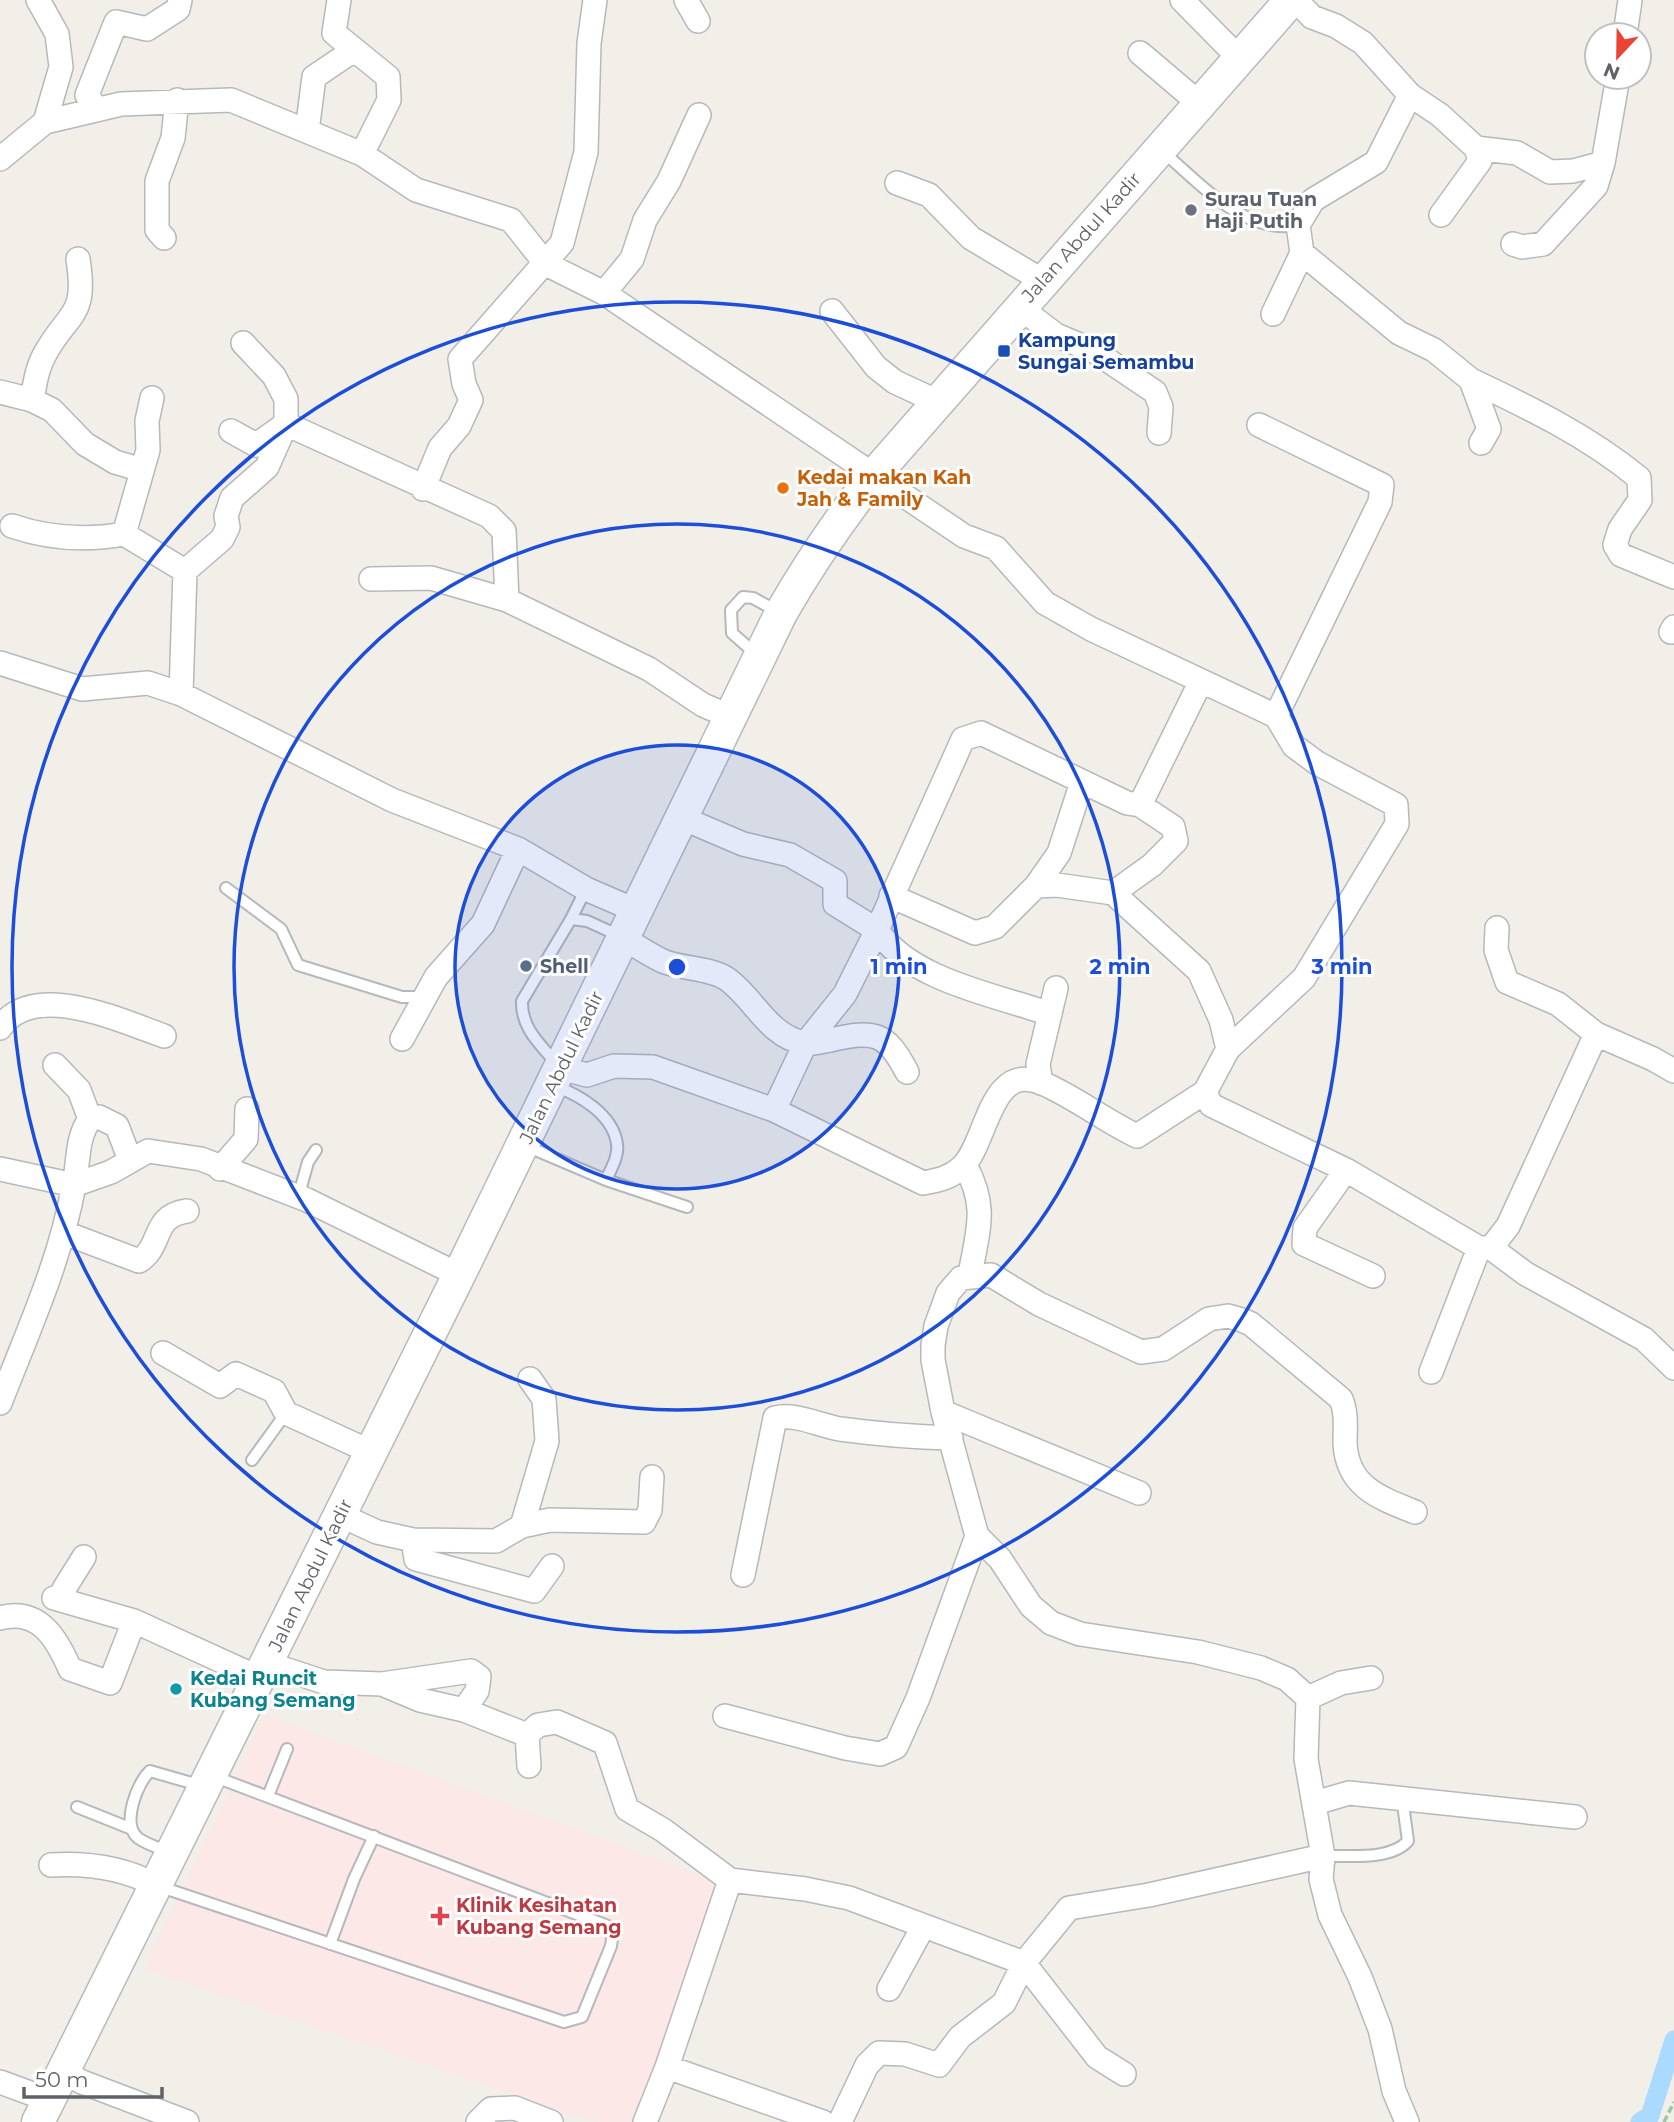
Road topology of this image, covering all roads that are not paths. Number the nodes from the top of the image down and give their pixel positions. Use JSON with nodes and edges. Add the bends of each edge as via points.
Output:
{"nodes":[{"id":1,"x":180,"y":0,"type":"edge"},
{"id":2,"x":339,"y":0,"type":"edge"},
{"id":3,"x":595,"y":0,"type":"edge"},
{"id":4,"x":686,"y":0,"type":"edge"},
{"id":5,"x":1182,"y":0,"type":"edge"},
{"id":6,"x":1294,"y":0,"type":"edge"},
{"id":7,"x":1630,"y":0,"type":"edge"},
{"id":8,"x":40,"y":1,"type":"edge"},
{"id":9,"x":698,"y":21,"type":"dead end"},
{"id":10,"x":1627,"y":21,"type":"edge"},
{"id":11,"x":354,"y":50,"type":"junction"},
{"id":12,"x":1140,"y":53,"type":"dead end"},
{"id":13,"x":1240,"y":59,"type":"junction"},
{"id":14,"x":61,"y":67,"type":"junction"},
{"id":15,"x":1616,"y":91,"type":"edge"},
{"id":16,"x":1410,"y":95,"type":"junction"},
{"id":17,"x":177,"y":100,"type":"junction"},
{"id":18,"x":92,"y":102,"type":"junction"},
{"id":19,"x":1200,"y":104,"type":"junction"},
{"id":20,"x":699,"y":116,"type":"dead end"},
{"id":21,"x":45,"y":122,"type":"junction"},
{"id":22,"x":307,"y":131,"type":"junction"},
{"id":23,"x":1476,"y":148,"type":"junction"},
{"id":24,"x":1160,"y":149,"type":"junction"},
{"id":25,"x":362,"y":154,"type":"junction"},
{"id":26,"x":0,"y":159,"type":"edge"},
{"id":27,"x":1603,"y":163,"type":"junction"},
{"id":28,"x":897,"y":183,"type":"dead end"},
{"id":29,"x":1441,"y":215,"type":"dead end"},
{"id":30,"x":1298,"y":225,"type":"junction"},
{"id":31,"x":164,"y":238,"type":"dead end"},
{"id":32,"x":1513,"y":244,"type":"dead end"},
{"id":33,"x":1302,"y":253,"type":"junction"},
{"id":34,"x":78,"y":259,"type":"dead end"},
{"id":35,"x":545,"y":264,"type":"junction"},
{"id":36,"x":1043,"y":281,"type":"junction"},
{"id":37,"x":604,"y":293,"type":"junction"},
{"id":38,"x":1019,"y":307,"type":"junction"},
{"id":39,"x":832,"y":311,"type":"dead end"},
{"id":40,"x":1273,"y":314,"type":"dead end"},
{"id":41,"x":243,"y":344,"type":"dead end"},
{"id":42,"x":1471,"y":380,"type":"junction"},
{"id":43,"x":0,"y":392,"type":"edge"},
{"id":44,"x":152,"y":398,"type":"dead end"},
{"id":45,"x":32,"y":400,"type":"junction"},
{"id":46,"x":936,"y":401,"type":"junction"},
{"id":47,"x":286,"y":424,"type":"junction"},
{"id":48,"x":1259,"y":425,"type":"dead end"},
{"id":49,"x":231,"y":431,"type":"dead end"},
{"id":50,"x":1159,"y":433,"type":"dead end"},
{"id":51,"x":1481,"y":443,"type":"dead end"},
{"id":52,"x":142,"y":470,"type":"junction"},
{"id":53,"x":875,"y":474,"type":"junction"},
{"id":54,"x":423,"y":489,"type":"junction"},
{"id":55,"x":12,"y":526,"type":"dead end"},
{"id":56,"x":124,"y":534,"type":"junction"},
{"id":57,"x":185,"y":572,"type":"junction"},
{"id":58,"x":1674,"y":577,"type":"edge"},
{"id":59,"x":371,"y":579,"type":"dead end"},
{"id":60,"x":507,"y":600,"type":"junction"},
{"id":61,"x":780,"y":613,"type":"junction"},
{"id":62,"x":760,"y":656,"type":"junction"},
{"id":63,"x":0,"y":663,"type":"edge"},
{"id":64,"x":1201,"y":681,"type":"junction"},
{"id":65,"x":181,"y":694,"type":"junction"},
{"id":66,"x":1276,"y":716,"type":"junction"},
{"id":67,"x":731,"y":717,"type":"junction"},
{"id":68,"x":1082,"y":782,"type":"junction"},
{"id":69,"x":1140,"y":805,"type":"junction"},
{"id":70,"x":682,"y":818,"type":"junction"},
{"id":71,"x":518,"y":849,"type":"junction"},
{"id":72,"x":1035,"y":886,"type":"junction"},
{"id":73,"x":226,"y":888,"type":"dead end"},
{"id":74,"x":586,"y":888,"type":"junction"},
{"id":75,"x":1113,"y":894,"type":"junction"},
{"id":76,"x":891,"y":896,"type":"junction"},
{"id":77,"x":571,"y":919,"type":"junction"},
{"id":78,"x":630,"y":924,"type":"junction"},
{"id":79,"x":1497,"y":928,"type":"dead end"},
{"id":80,"x":877,"y":930,"type":"junction"},
{"id":81,"x":1056,"y":988,"type":"dead end"},
{"id":82,"x":424,"y":997,"type":"junction"},
{"id":83,"x":1050,"y":1014,"type":"junction"},
{"id":84,"x":0,"y":1028,"type":"edge"},
{"id":85,"x":1596,"y":1034,"type":"junction"},
{"id":86,"x":164,"y":1036,"type":"dead end"},
{"id":87,"x":401,"y":1039,"type":"dead end"},
{"id":88,"x":805,"y":1044,"type":"junction"},
{"id":89,"x":1228,"y":1049,"type":"junction"},
{"id":90,"x":55,"y":1065,"type":"dead end"},
{"id":91,"x":1674,"y":1071,"type":"edge"},
{"id":92,"x":908,"y":1072,"type":"dead end"},
{"id":93,"x":556,"y":1077,"type":"junction"},
{"id":94,"x":1041,"y":1083,"type":"junction"},
{"id":95,"x":1205,"y":1092,"type":"junction"},
{"id":96,"x":247,"y":1109,"type":"dead end"},
{"id":97,"x":774,"y":1110,"type":"junction"},
{"id":98,"x":90,"y":1119,"type":"junction"},
{"id":99,"x":523,"y":1144,"type":"junction"},
{"id":100,"x":316,"y":1150,"type":"dead end"},
{"id":101,"x":130,"y":1160,"type":"junction"},
{"id":102,"x":965,"y":1165,"type":"junction"},
{"id":103,"x":0,"y":1168,"type":"edge"},
{"id":104,"x":220,"y":1169,"type":"junction"},
{"id":105,"x":1346,"y":1170,"type":"junction"},
{"id":106,"x":606,"y":1180,"type":"junction"},
{"id":107,"x":74,"y":1185,"type":"junction"},
{"id":108,"x":307,"y":1200,"type":"junction"},
{"id":109,"x":687,"y":1207,"type":"dead end"},
{"id":110,"x":187,"y":1211,"type":"dead end"},
{"id":111,"x":65,"y":1233,"type":"junction"},
{"id":112,"x":1485,"y":1248,"type":"junction"},
{"id":113,"x":459,"y":1275,"type":"junction"},
{"id":114,"x":970,"y":1275,"type":"junction"},
{"id":115,"x":1373,"y":1276,"type":"dead end"},
{"id":116,"x":163,"y":1353,"type":"dead end"},
{"id":117,"x":1674,"y":1368,"type":"edge"},
{"id":118,"x":1431,"y":1372,"type":"dead end"},
{"id":119,"x":530,"y":1378,"type":"dead end"},
{"id":120,"x":0,"y":1404,"type":"edge"},
{"id":121,"x":943,"y":1412,"type":"junction"},
{"id":122,"x":286,"y":1413,"type":"junction"},
{"id":123,"x":951,"y":1438,"type":"junction"},
{"id":124,"x":371,"y":1452,"type":"junction"},
{"id":125,"x":252,"y":1460,"type":"dead end"},
{"id":126,"x":652,"y":1478,"type":"dead end"},
{"id":127,"x":1139,"y":1493,"type":"dead end"},
{"id":128,"x":1415,"y":1512,"type":"dead end"},
{"id":129,"x":340,"y":1515,"type":"junction"},
{"id":130,"x":522,"y":1526,"type":"junction"},
{"id":131,"x":977,"y":1536,"type":"junction"},
{"id":132,"x":413,"y":1540,"type":"junction"},
{"id":133,"x":84,"y":1558,"type":"dead end"},
{"id":134,"x":552,"y":1566,"type":"dead end"},
{"id":135,"x":743,"y":1575,"type":"dead end"},
{"id":136,"x":0,"y":1618,"type":"edge"},
{"id":137,"x":134,"y":1622,"type":"junction"},
{"id":138,"x":262,"y":1671,"type":"junction"},
{"id":139,"x":1371,"y":1678,"type":"dead end"},
{"id":140,"x":382,"y":1684,"type":"junction"},
{"id":141,"x":1308,"y":1698,"type":"junction"},
{"id":142,"x":464,"y":1710,"type":"junction"},
{"id":143,"x":726,"y":1716,"type":"dead end"},
{"id":144,"x":527,"y":1735,"type":"junction"},
{"id":145,"x":286,"y":1749,"type":"dead end"},
{"id":146,"x":529,"y":1766,"type":"dead end"},
{"id":147,"x":208,"y":1781,"type":"junction"},
{"id":148,"x":268,"y":1796,"type":"junction"},
{"id":149,"x":1402,"y":1797,"type":"junction"},
{"id":150,"x":1315,"y":1803,"type":"junction"},
{"id":151,"x":77,"y":1807,"type":"dead end"},
{"id":152,"x":1575,"y":1817,"type":"dead end"},
{"id":153,"x":132,"y":1829,"type":"junction"},
{"id":154,"x":374,"y":1836,"type":"junction"},
{"id":155,"x":171,"y":1853,"type":"junction"},
{"id":156,"x":1323,"y":1856,"type":"junction"},
{"id":157,"x":51,"y":1865,"type":"dead end"},
{"id":158,"x":730,"y":1880,"type":"junction"},
{"id":159,"x":155,"y":1885,"type":"junction"},
{"id":160,"x":923,"y":1927,"type":"junction"},
{"id":161,"x":330,"y":1944,"type":"junction"},
{"id":162,"x":1024,"y":1963,"type":"junction"},
{"id":163,"x":889,"y":1989,"type":"dead end"},
{"id":164,"x":667,"y":2067,"type":"junction"},
{"id":165,"x":1125,"y":2074,"type":"dead end"},
{"id":166,"x":0,"y":2081,"type":"edge"},
{"id":167,"x":50,"y":2098,"type":"edge"},
{"id":168,"x":187,"y":2122,"type":"edge"},
{"id":169,"x":478,"y":2122,"type":"edge"},
{"id":170,"x":551,"y":2122,"type":"edge"},
{"id":171,"x":645,"y":2122,"type":"edge"},
{"id":172,"x":823,"y":2122,"type":"edge"},
{"id":173,"x":840,"y":2122,"type":"edge"},
{"id":174,"x":1407,"y":2122,"type":"edge"}],
"edges":[{"from":1,"to":18,"type":"street","via":[[178,9],[147,29],[116,22]]},
{"from":2,"to":11,"type":"street","via":[[334,33]]},
{"from":3,"to":35,"type":"street","via":[[586,152],[562,243]]},
{"from":4,"to":9,"type":"street"},
{"from":5,"to":13,"type":"street"},
{"from":6,"to":13,"type":"main road","name":"Jalan Abdul Kadir"},
{"from":6,"to":16,"type":"street","via":[[1312,17],[1363,43]]},
{"from":7,"to":10,"type":"street"},
{"from":8,"to":14,"type":"street","via":[[57,34]]},
{"from":11,"to":22,"type":"street","via":[[314,77]]},
{"from":11,"to":25,"type":"street","via":[[388,77],[389,100]]},
{"from":12,"to":19,"type":"street"},
{"from":13,"to":19,"type":"main road","name":"Jalan Abdul Kadir"},
{"from":14,"to":18,"type":"street"},
{"from":14,"to":21,"type":"street"},
{"from":15,"to":27,"type":"street"},
{"from":16,"to":23,"type":"street"},
{"from":16,"to":30,"type":"street","via":[[1376,162],[1313,200]]},
{"from":17,"to":18,"type":"street"},
{"from":17,"to":22,"type":"street","via":[[231,100]]},
{"from":17,"to":31,"type":"street","via":[[173,138],[157,181],[157,230]]},
{"from":18,"to":21,"type":"street"},
{"from":19,"to":24,"type":"main road","name":"Jalan Abdul Kadir"},
{"from":20,"to":37,"type":"street","via":[[645,220],[632,259]]},
{"from":21,"to":26,"type":"street"},
{"from":22,"to":25,"type":"street"},
{"from":23,"to":27,"type":"street","via":[[1517,153],[1550,172]]},
{"from":23,"to":29,"type":"street","via":[[1480,161]]},
{"from":24,"to":30,"type":"lane","via":[[1229,208],[1278,229]]},
{"from":24,"to":36,"type":"main road","name":"Jalan Abdul Kadir"},
{"from":25,"to":35,"type":"street","via":[[416,190],[511,220]]},
{"from":27,"to":32,"type":"street","via":[[1596,186],[1543,244]]},
{"from":28,"to":36,"type":"street","via":[[929,195],[971,237]]},
{"from":30,"to":33,"type":"street"},
{"from":33,"to":40,"type":"street"},
{"from":33,"to":42,"type":"street","via":[[1399,333],[1434,351]]},
{"from":34,"to":45,"type":"street","via":[[82,285],[78,307],[46,351]]},
{"from":35,"to":37,"type":"street"},
{"from":35,"to":54,"type":"street","via":[[460,359],[471,400],[459,426],[440,448]]},
{"from":36,"to":38,"type":"main road","name":"Jalan Abdul Kadir"},
{"from":37,"to":53,"type":"street"},
{"from":38,"to":46,"type":"main road","name":"Jalan Abdul Kadir"},
{"from":38,"to":50,"type":"street","via":[[1056,335],[1094,351],[1155,392],[1161,407]]},
{"from":39,"to":46,"type":"street","via":[[876,366],[895,382]]},
{"from":41,"to":47,"type":"street","via":[[280,387],[286,399]]},
{"from":42,"to":51,"type":"street","via":[[1489,429]]},
{"from":42,"to":58,"type":"street","via":[[1568,428],[1639,478],[1640,500],[1615,545],[1621,555]]},
{"from":43,"to":45,"type":"street"},
{"from":44,"to":52,"type":"street"},
{"from":45,"to":52,"type":"street","via":[[52,410],[101,455]]},
{"from":46,"to":53,"type":"main road","name":"Jalan Abdul Kadir"},
{"from":47,"to":49,"type":"street","via":[[256,445]]},
{"from":47,"to":54,"type":"street"},
{"from":47,"to":57,"type":"street","via":[[267,467],[232,498],[222,539]]},
{"from":48,"to":66,"type":"street","via":[[1381,485],[1380,502]]},
{"from":52,"to":56,"type":"street"},
{"from":53,"to":61,"type":"main road","name":"Jalan Abdul Kadir","via":[[826,538]]},
{"from":53,"to":64,"type":"street","via":[[964,536],[996,548],[1045,603]]},
{"from":54,"to":60,"type":"street","via":[[489,516],[504,531]]},
{"from":55,"to":56,"type":"street","via":[[42,536],[93,539]]},
{"from":56,"to":57,"type":"street"},
{"from":57,"to":65,"type":"street"},
{"from":59,"to":60,"type":"street","via":[[431,578]]},
{"from":60,"to":67,"type":"street","via":[[649,668],[703,705]]},
{"from":61,"to":62,"type":"main road","name":"Jalan Abdul Kadir"},
{"from":61,"to":62,"type":"lane","via":[[743,597],[731,610],[732,633]]},
{"from":62,"to":67,"type":"main road","name":"Jalan Abdul Kadir"},
{"from":63,"to":65,"type":"street","via":[[82,689],[148,683]]},
{"from":64,"to":66,"type":"street"},
{"from":64,"to":69,"type":"street"},
{"from":65,"to":71,"type":"street","via":[[392,800]]},
{"from":66,"to":89,"type":"street","via":[[1294,746],[1396,805],[1397,824],[1304,978]]},
{"from":67,"to":70,"type":"main road","name":"Jalan Abdul Kadir"},
{"from":68,"to":69,"type":"street"},
{"from":68,"to":72,"type":"street","via":[[1059,853]]},
{"from":68,"to":76,"type":"street","via":[[981,733],[963,739]]},
{"from":69,"to":75,"type":"street","via":[[1173,827],[1176,841]]},
{"from":70,"to":78,"type":"main road","name":"Jalan Abdul Kadir"},
{"from":70,"to":80,"type":"street","via":[[743,844],[790,855],[835,881],[835,904]]},
{"from":71,"to":74,"type":"street"},
{"from":71,"to":82,"type":"street","via":[[483,924]]},
{"from":72,"to":75,"type":"street"},
{"from":72,"to":76,"type":"street","via":[[995,927],[975,933]]},
{"from":73,"to":82,"type":"lane","via":[[281,929],[298,965],[402,997]]},
{"from":74,"to":77,"type":"lane"},
{"from":74,"to":78,"type":"street"},
{"from":75,"to":89,"type":"street","via":[[1199,971],[1221,1020]]},
{"from":76,"to":80,"type":"street"},
{"from":77,"to":78,"type":"lane"},
{"from":77,"to":93,"type":"lane","via":[[522,1002],[527,1029]]},
{"from":78,"to":88,"type":"street","via":[[666,962],[725,977],[749,998],[763,1019]]},
{"from":78,"to":93,"type":"main road","name":"Jalan Abdul Kadir"},
{"from":79,"to":85,"type":"street","via":[[1496,950],[1507,982],[1558,1004]]},
{"from":80,"to":83,"type":"street","via":[[887,945],[921,970]]},
{"from":80,"to":88,"type":"street","via":[[845,994]]},
{"from":81,"to":83,"type":"street"},
{"from":82,"to":87,"type":"street"},
{"from":83,"to":94,"type":"street","via":[[1038,1064]]},
{"from":84,"to":86,"type":"street","via":[[8,1016],[40,1005],[82,1008]]},
{"from":85,"to":91,"type":"street"},
{"from":85,"to":112,"type":"street","via":[[1508,1226]]},
{"from":88,"to":92,"type":"street","via":[[853,1034],[880,1037],[893,1045]]},
{"from":88,"to":97,"type":"street"},
{"from":89,"to":95,"type":"street"},
{"from":90,"to":98,"type":"street","via":[[79,1090]]},
{"from":93,"to":97,"type":"street","via":[[587,1075],[614,1066],[653,1067]]},
{"from":93,"to":99,"type":"main road","name":"Jalan Abdul Kadir"},
{"from":93,"to":106,"type":"lane","via":[[603,1118],[614,1135],[616,1157]]},
{"from":94,"to":95,"type":"street","via":[[1137,1136]]},
{"from":94,"to":102,"type":"street","via":[[1023,1079],[1002,1089]]},
{"from":95,"to":105,"type":"street","via":[[1211,1105]]},
{"from":96,"to":104,"type":"street","via":[[246,1139]]},
{"from":97,"to":102,"type":"street","via":[[923,1183],[946,1180]]},
{"from":98,"to":101,"type":"street","via":[[99,1117],[117,1126]]},
{"from":98,"to":107,"type":"street","via":[[80,1132]]},
{"from":99,"to":106,"type":"lane"},
{"from":99,"to":113,"type":"main road","name":"Jalan Abdul Kadir"},
{"from":100,"to":108,"type":"lane","via":[[301,1186]]},
{"from":101,"to":104,"type":"street","via":[[148,1151],[201,1159]]},
{"from":101,"to":107,"type":"street"},
{"from":102,"to":114,"type":"street","via":[[980,1206]]},
{"from":103,"to":107,"type":"street"},
{"from":104,"to":108,"type":"street"},
{"from":105,"to":112,"type":"street"},
{"from":105,"to":115,"type":"street","via":[[1305,1228],[1304,1244]]},
{"from":106,"to":109,"type":"lane"},
{"from":107,"to":111,"type":"street"},
{"from":108,"to":113,"type":"street"},
{"from":110,"to":111,"type":"street","via":[[162,1223],[149,1255],[139,1261]]},
{"from":111,"to":120,"type":"street"},
{"from":112,"to":117,"type":"street","via":[[1644,1339]]},
{"from":112,"to":118,"type":"street"},
{"from":113,"to":124,"type":"main road","name":"Jalan Abdul Kadir"},
{"from":114,"to":121,"type":"street","via":[[948,1293],[936,1326],[933,1360]]},
{"from":114,"to":128,"type":"street","via":[[991,1275],[1039,1304],[1141,1352],[1163,1349],[1219,1317],[1251,1324],[1341,1399],[1346,1415],[1346,1453],[1356,1480],[1364,1489]]},
{"from":116,"to":122,"type":"street","via":[[220,1386],[236,1374],[274,1391]]},
{"from":119,"to":130,"type":"street","via":[[544,1399],[547,1441]]},
{"from":121,"to":123,"type":"street"},
{"from":121,"to":127,"type":"street"},
{"from":122,"to":124,"type":"street"},
{"from":122,"to":125,"type":"lane"},
{"from":123,"to":131,"type":"street"},
{"from":123,"to":135,"type":"street","via":[[891,1436],[785,1416],[775,1418]]},
{"from":124,"to":129,"type":"main road","name":"Jalan Abdul Kadir"},
{"from":126,"to":130,"type":"street","via":[[650,1510],[644,1522],[550,1520]]},
{"from":129,"to":132,"type":"street","via":[[377,1532]]},
{"from":129,"to":138,"type":"main road","name":"Jalan Abdul Kadir"},
{"from":130,"to":132,"type":"street","via":[[496,1541]]},
{"from":131,"to":141,"type":"street","via":[[1000,1559],[1031,1606],[1051,1623],[1080,1634],[1198,1652],[1261,1668],[1287,1679]]},
{"from":131,"to":143,"type":"street","via":[[896,1747],[880,1754],[856,1750]]},
{"from":132,"to":134,"type":"street","via":[[416,1559],[534,1591]]},
{"from":133,"to":137,"type":"street","via":[[60,1600]]},
{"from":136,"to":137,"type":"street","via":[[31,1617],[50,1631],[71,1669],[110,1683]]},
{"from":137,"to":138,"type":"street"},
{"from":138,"to":140,"type":"street","via":[[324,1682]]},
{"from":138,"to":147,"type":"main road","name":"Jalan Abdul Kadir"},
{"from":139,"to":141,"type":"street","via":[[1341,1683]]},
{"from":140,"to":142,"type":"street","via":[[420,1700]]},
{"from":140,"to":142,"type":"street","via":[[471,1671],[479,1677],[477,1692]]},
{"from":141,"to":150,"type":"street","via":[[1306,1759]]},
{"from":142,"to":144,"type":"street"},
{"from":144,"to":146,"type":"street"},
{"from":144,"to":158,"type":"street","via":[[538,1726],[556,1722],[605,1743],[627,1809]]},
{"from":145,"to":148,"type":"lane"},
{"from":147,"to":148,"type":"lane"},
{"from":147,"to":153,"type":"lane","via":[[150,1771],[131,1810]]},
{"from":147,"to":155,"type":"main road","name":"Jalan Abdul Kadir"},
{"from":148,"to":154,"type":"lane"},
{"from":149,"to":150,"type":"street","via":[[1349,1793]]},
{"from":149,"to":152,"type":"street"},
{"from":149,"to":156,"type":"lane","via":[[1408,1841],[1402,1848],[1380,1854]]},
{"from":150,"to":156,"type":"street"},
{"from":151,"to":153,"type":"lane"},
{"from":153,"to":155,"type":"lane","via":[[138,1838]]},
{"from":154,"to":161,"type":"lane"},
{"from":154,"to":161,"type":"lane","via":[[608,1926],[613,1933],[611,1945],[582,2017],[564,2022]]},
{"from":155,"to":159,"type":"main road","name":"Jalan Abdul Kadir"},
{"from":156,"to":162,"type":"street","via":[[1069,1908]]},
{"from":156,"to":174,"type":"street","via":[[1321,1879],[1330,1915],[1380,2029],[1394,2091]]},
{"from":157,"to":159,"type":"street","via":[[132,1872]]},
{"from":158,"to":160,"type":"street","via":[[849,1898]]},
{"from":158,"to":164,"type":"street"},
{"from":159,"to":161,"type":"lane"},
{"from":159,"to":167,"type":"main road","name":"Jalan Abdul Kadir"},
{"from":160,"to":162,"type":"street"},
{"from":160,"to":163,"type":"street"},
{"from":162,"to":165,"type":"street","via":[[1097,2057]]},
{"from":162,"to":173,"type":"street","via":[[1004,2003],[960,2037],[939,2065],[905,2054],[879,2053],[867,2065]]},
{"from":164,"to":171,"type":"street"},
{"from":164,"to":172,"type":"street"},
{"from":166,"to":167,"type":"street"},
{"from":167,"to":168,"type":"street","via":[[90,2086]]},
{"from":169,"to":170,"type":"street","via":[[491,2109],[515,2108]]}]}
